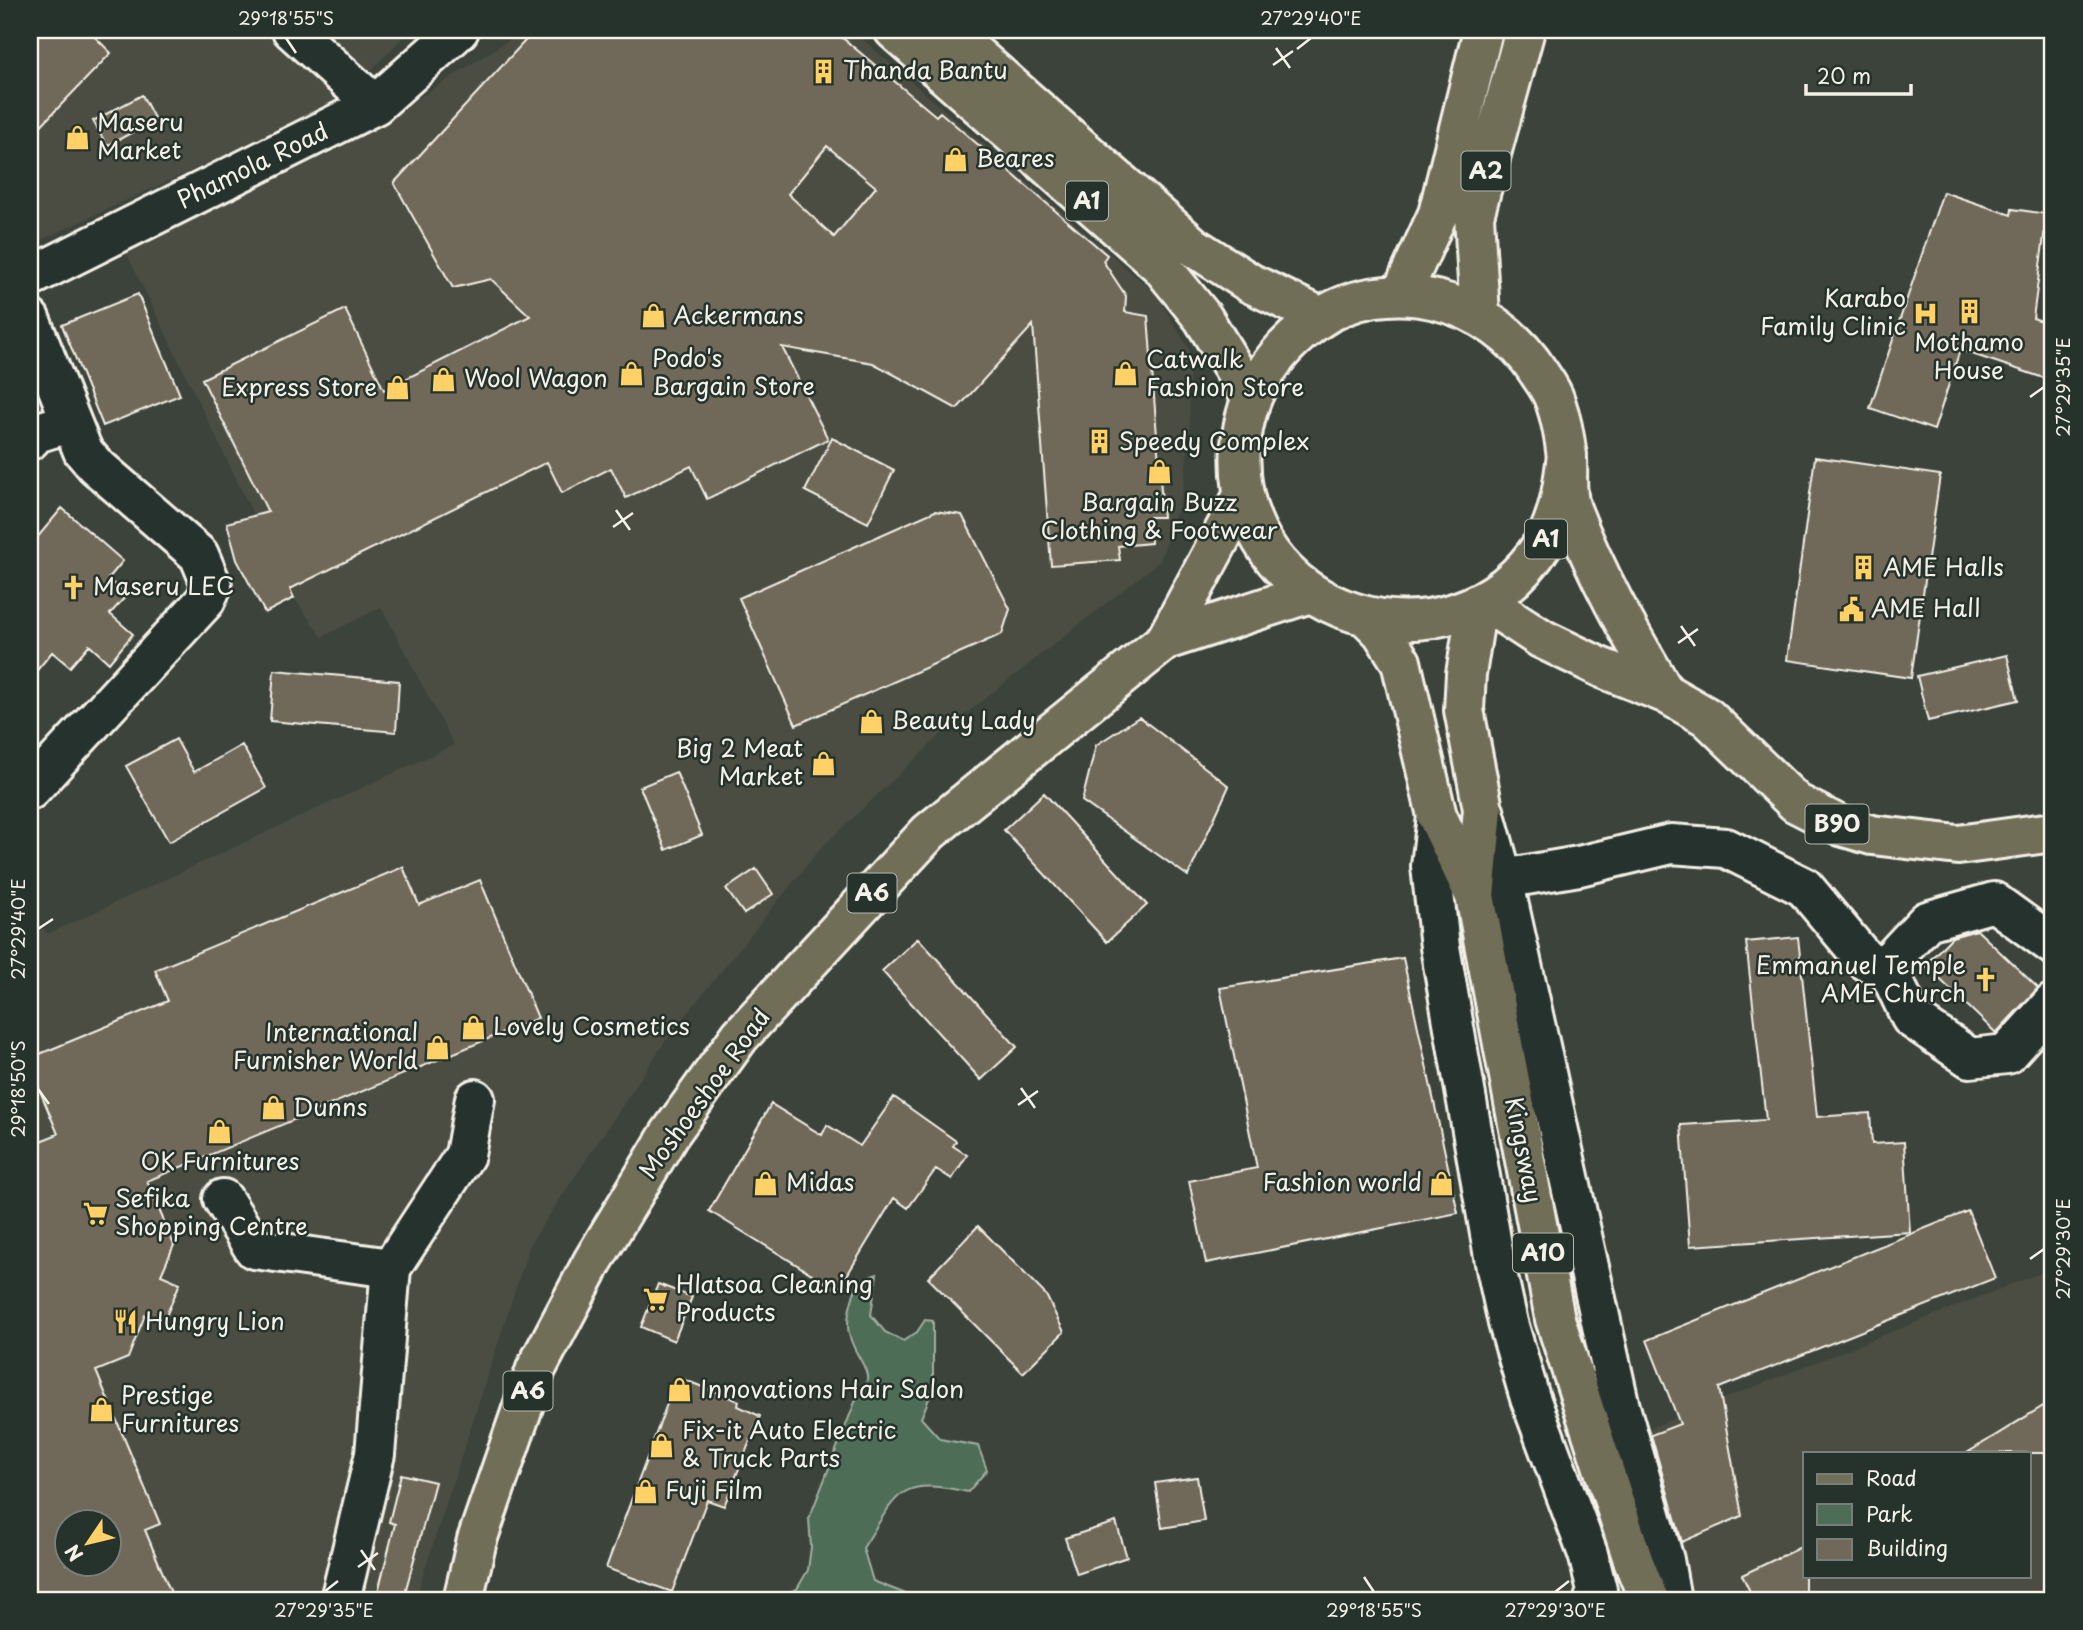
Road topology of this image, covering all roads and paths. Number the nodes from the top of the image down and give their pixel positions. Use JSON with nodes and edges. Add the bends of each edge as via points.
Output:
{"nodes":[{"id":1,"x":292,"y":30,"type":"edge"},
{"id":2,"x":459,"y":30,"type":"edge"},
{"id":3,"x":894,"y":30,"type":"edge"},
{"id":4,"x":947,"y":30,"type":"edge"},
{"id":5,"x":1483,"y":30,"type":"edge"},
{"id":6,"x":1525,"y":30,"type":"edge"},
{"id":7,"x":375,"y":105,"type":"junction"},
{"id":8,"x":30,"y":277,"type":"edge"},
{"id":9,"x":1401,"y":295,"type":"junction"},
{"id":10,"x":1480,"y":315,"type":"junction"},
{"id":11,"x":1321,"y":317,"type":"junction"},
{"id":12,"x":30,"y":319,"type":"edge"},
{"id":13,"x":1251,"y":397,"type":"junction"},
{"id":14,"x":71,"y":422,"type":"junction"},
{"id":15,"x":30,"y":440,"type":"edge"},
{"id":16,"x":1567,"y":455,"type":"junction"},
{"id":17,"x":1244,"y":494,"type":"junction"},
{"id":18,"x":1310,"y":593,"type":"junction"},
{"id":19,"x":1490,"y":609,"type":"junction"},
{"id":20,"x":1368,"y":618,"type":"junction"},
{"id":21,"x":1166,"y":640,"type":"junction"},
{"id":22,"x":1665,"y":693,"type":"junction"},
{"id":23,"x":30,"y":790,"type":"edge"},
{"id":24,"x":1437,"y":817,"type":"junction"},
{"id":25,"x":2053,"y":832,"type":"edge"},
{"id":26,"x":1489,"y":887,"type":"junction"},
{"id":27,"x":2053,"y":945,"type":"edge"},
{"id":28,"x":1886,"y":965,"type":"junction"},
{"id":29,"x":2053,"y":1003,"type":"edge"},
{"id":30,"x":475,"y":1099,"type":"dead end"},
{"id":31,"x":223,"y":1199,"type":"dead end"},
{"id":32,"x":391,"y":1268,"type":"junction"},
{"id":33,"x":340,"y":1600,"type":"edge"},
{"id":34,"x":463,"y":1600,"type":"edge"},
{"id":35,"x":1594,"y":1600,"type":"edge"},
{"id":36,"x":1649,"y":1600,"type":"edge"},
{"id":37,"x":1671,"y":1600,"type":"edge"}],
"edges":[{"from":1,"to":7,"type":"street"},
{"from":2,"to":7,"type":"street","name":"Phamola Road"},
{"from":3,"to":13,"type":"main road","number":"A1","via":[[1161,266],[1203,318]]},
{"from":4,"to":11,"type":"main road","number":"A1","via":[[1194,247],[1250,284]]},
{"from":5,"to":9,"type":"main road","number":"A2","via":[[1438,214]]},
{"from":6,"to":10,"type":"main road","number":"A2","via":[[1474,216]]},
{"from":7,"to":8,"type":"street","name":"Phamola Road"},
{"from":9,"to":10,"type":"main road","number":"A1","via":[[1442,300]]},
{"from":9,"to":11,"type":"main road","number":"A1","via":[[1360,301]]},
{"from":10,"to":16,"type":"main road","number":"A1","via":[[1525,350],[1555,399]]},
{"from":11,"to":13,"type":"main road","number":"A1","via":[[1292,338]]},
{"from":12,"to":14,"type":"street"},
{"from":13,"to":17,"type":"main road","number":"A1","via":[[1242,429]]},
{"from":14,"to":15,"type":"street","via":[[36,433]]},
{"from":14,"to":23,"type":"street","via":[[83,451],[95,465],[199,555],[212,586],[205,600]]},
{"from":16,"to":19,"type":"main road","number":"A1","via":[[1562,499],[1545,540]]},
{"from":16,"to":22,"type":"main road","number":"B90","via":[[1567,501],[1589,556]]},
{"from":17,"to":18,"type":"main road","number":"A1","via":[[1258,532],[1280,566]]},
{"from":17,"to":21,"type":"main road","name":"Moshoeshoe Road","number":"A6"},
{"from":18,"to":20,"type":"main road","number":"A1"},
{"from":18,"to":21,"type":"main road","name":"Moshoeshoe Road","number":"A6"},
{"from":19,"to":20,"type":"main road","number":"A1","via":[[1405,622]]},
{"from":19,"to":22,"type":"main road","number":"B90","via":[[1602,668]]},
{"from":19,"to":26,"type":"main road","name":"Kingsway","number":"A10","via":[[1466,674],[1464,709],[1483,808]]},
{"from":20,"to":24,"type":"main road","name":"Kingsway","number":"A10","via":[[1401,662]]},
{"from":21,"to":34,"type":"main road","name":"Moshoeshoe Road","number":"A6","via":[[929,832],[740,1036],[657,1156],[593,1261],[536,1369],[477,1540]]},
{"from":22,"to":25,"type":"main road","number":"B90","via":[[1707,718],[1796,803],[1841,826],[1872,835],[1958,845]]},
{"from":24,"to":26,"type":"main road","name":"Kingsway","number":"A10"},
{"from":24,"to":35,"type":"street","via":[[1431,866],[1440,947],[1496,1268],[1534,1411],[1588,1554],[1597,1590]]},
{"from":26,"to":28,"type":"street","via":[[1671,844],[1726,848],[1804,887],[1866,961]]},
{"from":26,"to":36,"type":"main road","name":"Kingsway","number":"A10","via":[[1555,1319]]},
{"from":26,"to":37,"type":"street"},
{"from":27,"to":28,"type":"street","via":[[1994,902],[1927,921]]},
{"from":28,"to":29,"type":"street","via":[[1911,1018],[1970,1058],[2007,1054]]},
{"from":30,"to":32,"type":"street","via":[[465,1154]]},
{"from":31,"to":32,"type":"street","via":[[254,1249]]},
{"from":32,"to":33,"type":"street","via":[[375,1454]]}]}
